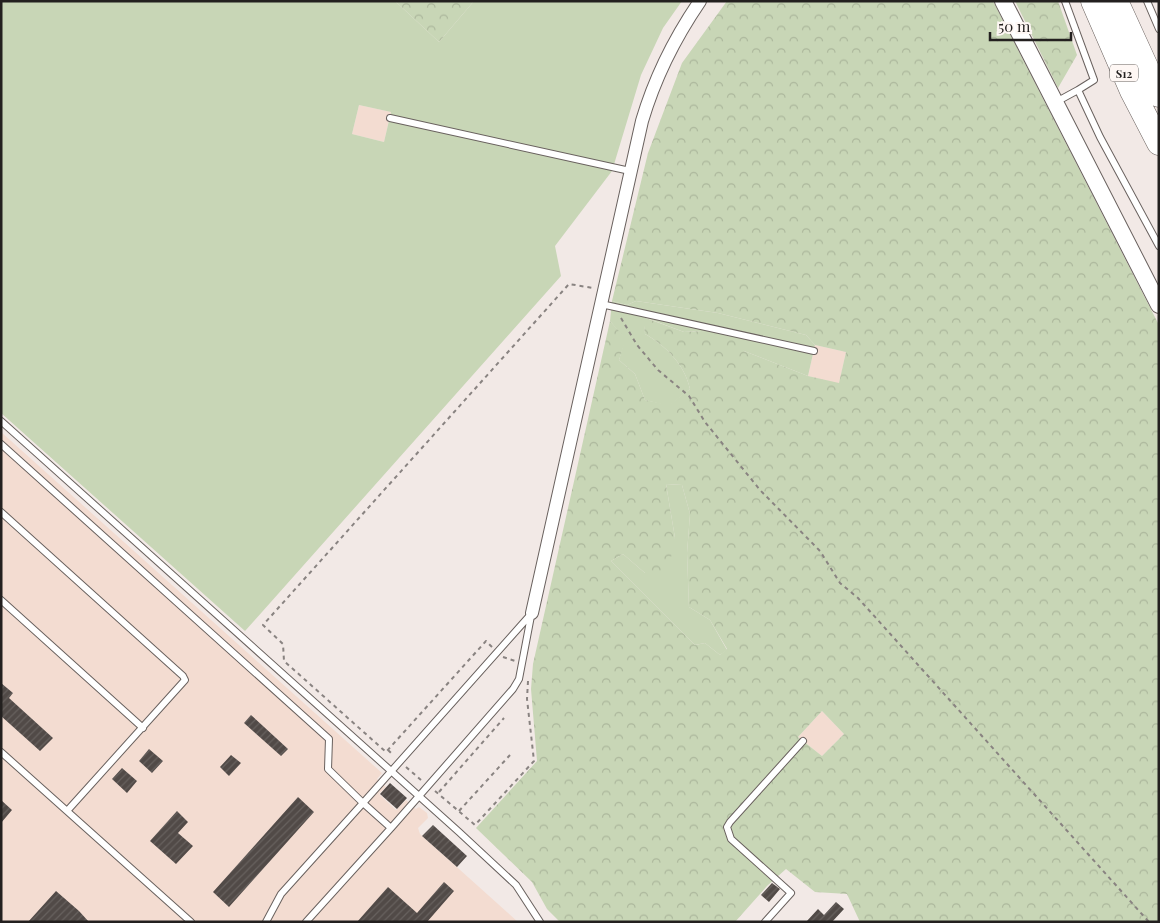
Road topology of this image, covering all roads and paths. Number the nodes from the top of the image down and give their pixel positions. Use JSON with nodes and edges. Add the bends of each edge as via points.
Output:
{"nodes":[{"id":1,"x":700,"y":1,"type":"edge"},
{"id":2,"x":1003,"y":1,"type":"edge"},
{"id":3,"x":1064,"y":1,"type":"edge"},
{"id":4,"x":1093,"y":1,"type":"edge"},
{"id":5,"x":1116,"y":1,"type":"edge"},
{"id":6,"x":1147,"y":1,"type":"edge"},
{"id":7,"x":1159,"y":29,"type":"edge"},
{"id":8,"x":1078,"y":90,"type":"junction"},
{"id":9,"x":1159,"y":95,"type":"edge"},
{"id":10,"x":1055,"y":103,"type":"junction"},
{"id":11,"x":390,"y":118,"type":"dead end"},
{"id":12,"x":1159,"y":143,"type":"edge"},
{"id":13,"x":630,"y":171,"type":"junction"},
{"id":14,"x":1159,"y":246,"type":"edge"},
{"id":15,"x":604,"y":291,"type":"junction"},
{"id":16,"x":1159,"y":304,"type":"edge"},
{"id":17,"x":600,"y":307,"type":"junction"},
{"id":18,"x":618,"y":308,"type":"junction"},
{"id":19,"x":814,"y":351,"type":"dead end"},
{"id":20,"x":1,"y":421,"type":"edge"},
{"id":21,"x":1,"y":444,"type":"edge"},
{"id":22,"x":1,"y":512,"type":"edge"},
{"id":23,"x":1,"y":600,"type":"edge"},
{"id":24,"x":532,"y":613,"type":"junction"},
{"id":25,"x":498,"y":652,"type":"junction"},
{"id":26,"x":521,"y":662,"type":"junction"},
{"id":27,"x":504,"y":718,"type":"dead end"},
{"id":28,"x":143,"y":728,"type":"junction"},
{"id":29,"x":803,"y":741,"type":"dead end"},
{"id":30,"x":388,"y":750,"type":"junction"},
{"id":31,"x":1,"y":752,"type":"edge"},
{"id":32,"x":510,"y":755,"type":"dead end"},
{"id":33,"x":400,"y":761,"type":"junction"},
{"id":34,"x":392,"y":770,"type":"junction"},
{"id":35,"x":427,"y":785,"type":"junction"},
{"id":36,"x":438,"y":792,"type":"junction"},
{"id":37,"x":419,"y":795,"type":"junction"},
{"id":38,"x":364,"y":803,"type":"junction"},
{"id":39,"x":67,"y":811,"type":"junction"},
{"id":40,"x":459,"y":811,"type":"junction"},
{"id":41,"x":391,"y":828,"type":"junction"},
{"id":42,"x":191,"y":922,"type":"edge"},
{"id":43,"x":266,"y":922,"type":"edge"},
{"id":44,"x":306,"y":922,"type":"edge"},
{"id":45,"x":540,"y":922,"type":"edge"},
{"id":46,"x":765,"y":922,"type":"edge"},
{"id":47,"x":1150,"y":922,"type":"edge"}],
"edges":[{"from":1,"to":13,"type":"street","via":[[667,54],[652,88]]},
{"from":2,"to":10,"type":"street"},
{"from":3,"to":8,"type":"lane","via":[[1094,80]]},
{"from":4,"to":12,"type":"highway","number":"S12","via":[[1132,91]]},
{"from":5,"to":9,"type":"highway","number":"S12"},
{"from":6,"to":7,"type":"lane"},
{"from":8,"to":10,"type":"lane"},
{"from":8,"to":14,"type":"lane"},
{"from":10,"to":16,"type":"street"},
{"from":11,"to":13,"type":"lane"},
{"from":13,"to":15,"type":"street"},
{"from":15,"to":17,"type":"street"},
{"from":15,"to":30,"type":"path","via":[[568,284],[263,625],[283,644],[284,661],[386,752]]},
{"from":17,"to":18,"type":"lane"},
{"from":17,"to":24,"type":"street"},
{"from":18,"to":19,"type":"lane"},
{"from":18,"to":47,"type":"path","via":[[620,318],[637,345],[658,370],[689,396],[705,422],[760,490],[820,551],[840,583],[858,598]]},
{"from":20,"to":34,"type":"lane"},
{"from":21,"to":38,"type":"lane","via":[[329,739],[328,769]]},
{"from":22,"to":28,"type":"lane","via":[[183,676],[182,685]]},
{"from":23,"to":28,"type":"lane"},
{"from":24,"to":25,"type":"lane"},
{"from":24,"to":26,"type":"lane"},
{"from":25,"to":26,"type":"path","via":[[506,659]]},
{"from":25,"to":30,"type":"path","via":[[486,641]]},
{"from":25,"to":33,"type":"lane"},
{"from":26,"to":35,"type":"lane","via":[[514,689]]},
{"from":26,"to":40,"type":"path","via":[[530,664],[527,699],[534,761],[475,825]]},
{"from":27,"to":36,"type":"path"},
{"from":28,"to":39,"type":"lane"},
{"from":29,"to":46,"type":"lane","via":[[727,828],[731,839],[791,893]]},
{"from":30,"to":33,"type":"path"},
{"from":31,"to":39,"type":"lane"},
{"from":32,"to":40,"type":"path"},
{"from":33,"to":34,"type":"lane"},
{"from":33,"to":35,"type":"path"},
{"from":34,"to":37,"type":"lane"},
{"from":34,"to":38,"type":"lane"},
{"from":35,"to":36,"type":"path"},
{"from":35,"to":37,"type":"lane"},
{"from":36,"to":40,"type":"path"},
{"from":37,"to":41,"type":"lane"},
{"from":37,"to":45,"type":"lane","via":[[516,885]]},
{"from":38,"to":41,"type":"lane"},
{"from":38,"to":43,"type":"lane","via":[[281,894]]},
{"from":39,"to":42,"type":"lane"},
{"from":41,"to":44,"type":"lane"}]}
